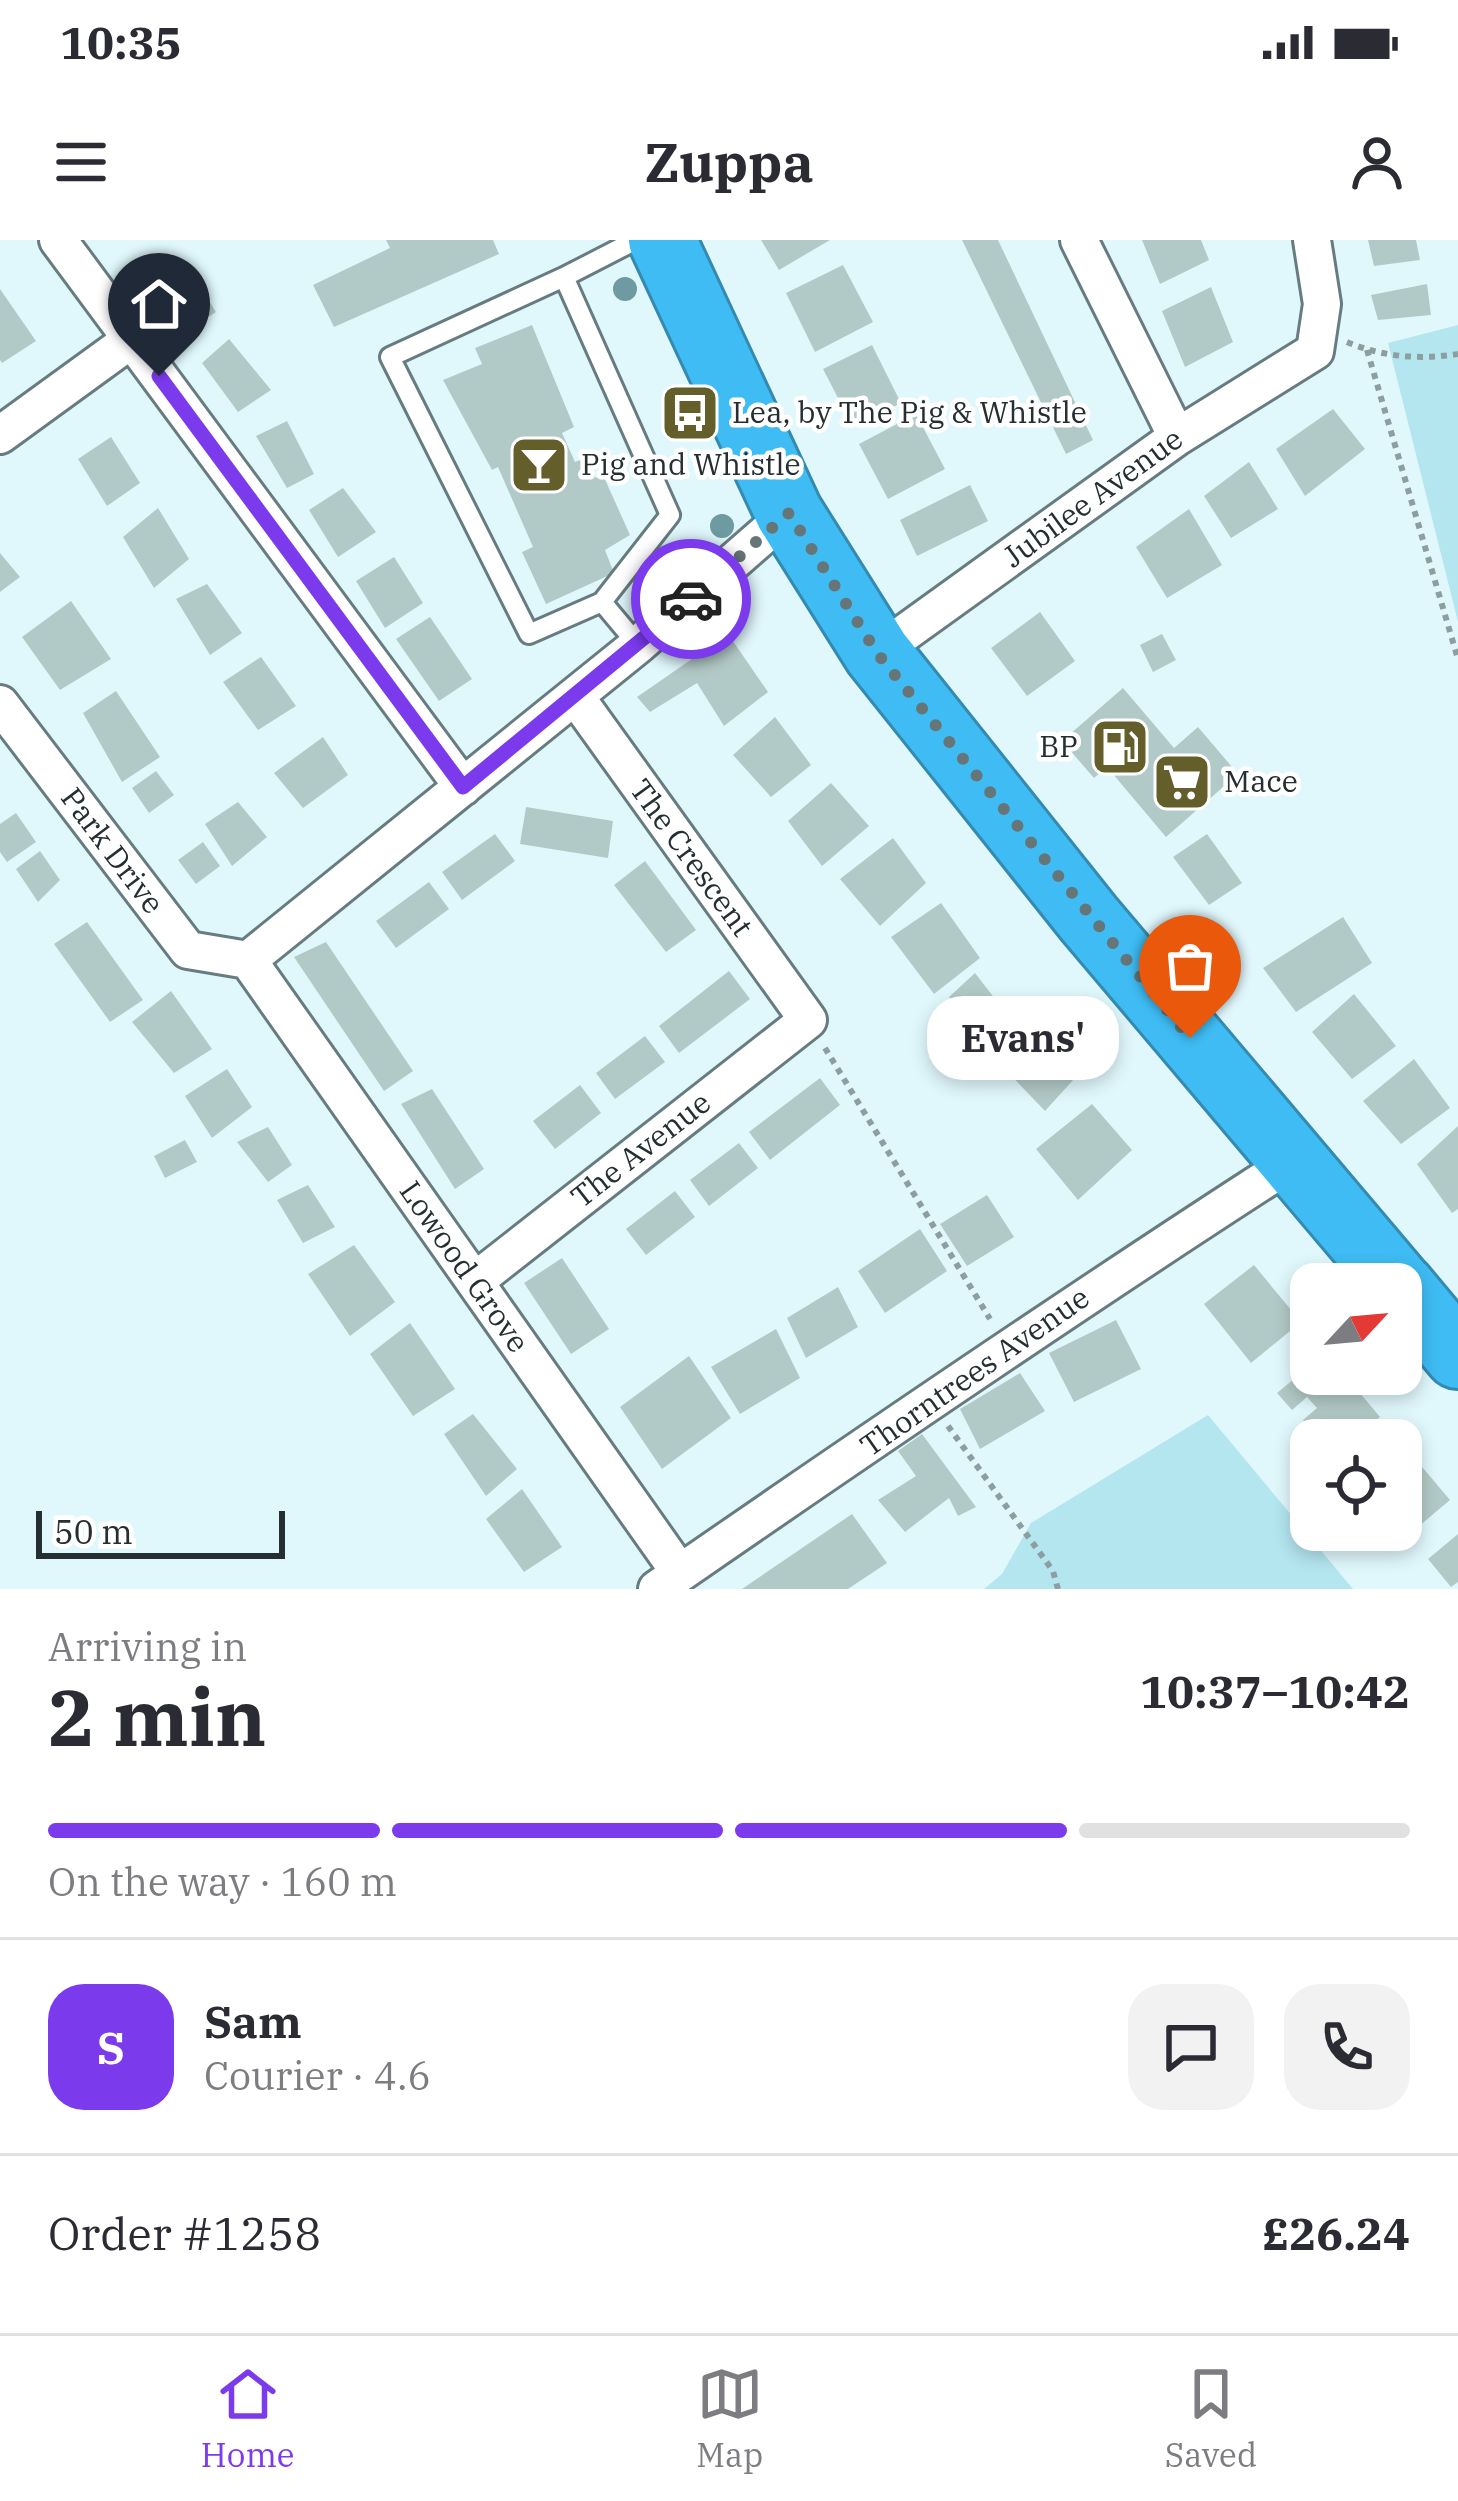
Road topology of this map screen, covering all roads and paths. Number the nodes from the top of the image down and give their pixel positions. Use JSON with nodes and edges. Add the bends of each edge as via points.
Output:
{"nodes":[{"id":1,"x":58,"y":240,"type":"edge"},
{"id":2,"x":636,"y":240,"type":"edge"},
{"id":3,"x":662,"y":240,"type":"edge"},
{"id":4,"x":1079,"y":240,"type":"edge"},
{"id":5,"x":1312,"y":240,"type":"edge"},
{"id":6,"x":564,"y":277,"type":"junction"},
{"id":7,"x":131,"y":339,"type":"junction"},
{"id":8,"x":1319,"y":340,"type":"junction"},
{"id":9,"x":1367,"y":350,"type":"junction"},
{"id":10,"x":1458,"y":354,"type":"edge"},
{"id":11,"x":0,"y":435,"type":"edge"},
{"id":12,"x":1178,"y":437,"type":"junction"},
{"id":13,"x":789,"y":513,"type":"junction"},
{"id":14,"x":602,"y":602,"type":"junction"},
{"id":15,"x":638,"y":645,"type":"junction"},
{"id":16,"x":877,"y":653,"type":"junction"},
{"id":17,"x":1458,"y":659,"type":"edge"},
{"id":18,"x":575,"y":696,"type":"junction"},
{"id":19,"x":0,"y":704,"type":"edge"},
{"id":20,"x":463,"y":787,"type":"junction"},
{"id":21,"x":248,"y":960,"type":"junction"},
{"id":22,"x":808,"y":1019,"type":"junction"},
{"id":23,"x":1295,"y":1160,"type":"junction"},
{"id":24,"x":1381,"y":1263,"type":"edge"},
{"id":25,"x":475,"y":1281,"type":"junction"},
{"id":26,"x":1422,"y":1312,"type":"edge"},
{"id":27,"x":1006,"y":1346,"type":"junction"},
{"id":28,"x":1458,"y":1355,"type":"edge"},
{"id":29,"x":932,"y":1404,"type":"junction"},
{"id":30,"x":669,"y":1581,"type":"edge"},
{"id":31,"x":1058,"y":1589,"type":"edge"}],
"edges":[{"from":1,"to":7,"type":"street"},
{"from":2,"to":6,"type":"lane"},
{"from":3,"to":13,"type":"highway"},
{"from":4,"to":12,"type":"street"},
{"from":5,"to":8,"type":"street"},
{"from":6,"to":14,"type":"lane","via":[[670,515]]},
{"from":6,"to":14,"type":"lane","via":[[390,357],[529,634]]},
{"from":7,"to":11,"type":"street"},
{"from":7,"to":20,"type":"street"},
{"from":8,"to":9,"type":"path"},
{"from":8,"to":12,"type":"street","name":"Jubilee Avenue"},
{"from":9,"to":10,"type":"path","via":[[1419,359]]},
{"from":9,"to":17,"type":"path"},
{"from":12,"to":16,"type":"street","name":"Jubilee Avenue"},
{"from":13,"to":15,"type":"street"},
{"from":13,"to":16,"type":"highway"},
{"from":14,"to":15,"type":"lane"},
{"from":15,"to":18,"type":"street"},
{"from":16,"to":23,"type":"highway"},
{"from":18,"to":20,"type":"street"},
{"from":18,"to":22,"type":"street","name":"The Crescent"},
{"from":19,"to":21,"type":"street","name":"Park Drive","via":[[188,950]]},
{"from":20,"to":21,"type":"street"},
{"from":21,"to":25,"type":"street","name":"Lowood Grove"},
{"from":22,"to":25,"type":"street","name":"The Avenue"},
{"from":22,"to":27,"type":"path"},
{"from":23,"to":24,"type":"highway"},
{"from":23,"to":27,"type":"street","name":"Thorntrees Avenue"},
{"from":25,"to":30,"type":"street","name":"Lowood Grove"},
{"from":26,"to":28,"type":"highway"},
{"from":27,"to":29,"type":"street","name":"Thorntrees Avenue"},
{"from":29,"to":30,"type":"street","name":"Thorntrees Avenue"},
{"from":29,"to":31,"type":"path","via":[[1053,1570]]}]}
